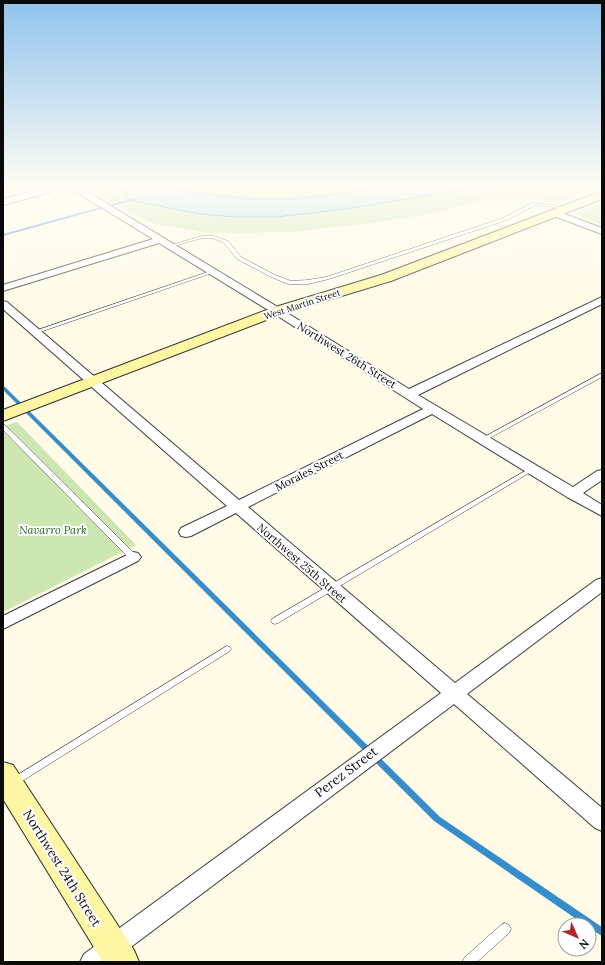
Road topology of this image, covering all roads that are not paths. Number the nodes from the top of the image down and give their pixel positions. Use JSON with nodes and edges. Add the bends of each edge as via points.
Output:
{"nodes":[{"id":1,"x":146,"y":231,"type":"edge"},
{"id":2,"x":467,"y":231,"type":"edge"},
{"id":3,"x":507,"y":231,"type":"edge"},
{"id":4,"x":165,"y":243,"type":"junction"},
{"id":5,"x":213,"y":272,"type":"junction"},
{"id":6,"x":3,"y":288,"type":"edge"},
{"id":7,"x":602,"y":300,"type":"edge"},
{"id":8,"x":3,"y":304,"type":"edge"},
{"id":9,"x":277,"y":311,"type":"junction"},
{"id":10,"x":35,"y":332,"type":"junction"},
{"id":11,"x":602,"y":375,"type":"edge"},
{"id":12,"x":94,"y":382,"type":"junction"},
{"id":13,"x":409,"y":394,"type":"junction"},
{"id":14,"x":432,"y":409,"type":"junction"},
{"id":15,"x":3,"y":416,"type":"edge"},
{"id":16,"x":3,"y":426,"type":"edge"},
{"id":17,"x":482,"y":440,"type":"junction"},
{"id":18,"x":532,"y":469,"type":"junction"},
{"id":19,"x":602,"y":474,"type":"edge"},
{"id":20,"x":572,"y":494,"type":"junction"},
{"id":21,"x":237,"y":507,"type":"junction"},
{"id":22,"x":602,"y":511,"type":"edge"},
{"id":23,"x":186,"y":532,"type":"dead end"},
{"id":24,"x":133,"y":557,"type":"joint"},
{"id":25,"x":602,"y":584,"type":"edge"},
{"id":26,"x":331,"y":588,"type":"junction"},
{"id":27,"x":275,"y":621,"type":"dead end"},
{"id":28,"x":3,"y":623,"type":"edge"},
{"id":29,"x":227,"y":649,"type":"dead end"},
{"id":30,"x":455,"y":692,"type":"junction"},
{"id":31,"x":5,"y":783,"type":"edge"},
{"id":32,"x":602,"y":820,"type":"edge"},
{"id":33,"x":505,"y":929,"type":"dead end"},
{"id":34,"x":108,"y":957,"type":"edge"},
{"id":35,"x":468,"y":962,"type":"edge"}],
"edges":[{"from":1,"to":4,"type":"street","name":"Northwest 26th Street"},
{"from":2,"to":4,"type":"lane","via":[[308,282],[290,283],[239,258],[226,242],[214,237]]},
{"from":3,"to":9,"type":"street","name":"West Martin Street","via":[[386,278]]},
{"from":4,"to":5,"type":"street","name":"Northwest 26th Street"},
{"from":4,"to":6,"type":"street"},
{"from":5,"to":9,"type":"street","name":"Northwest 26th Street"},
{"from":5,"to":10,"type":"lane"},
{"from":7,"to":13,"type":"street"},
{"from":8,"to":10,"type":"street","name":"Northwest 25th Street"},
{"from":9,"to":12,"type":"street","name":"West Martin Street"},
{"from":9,"to":13,"type":"street","name":"Northwest 26th Street"},
{"from":10,"to":12,"type":"street","name":"Northwest 25th Street"},
{"from":11,"to":17,"type":"lane"},
{"from":12,"to":15,"type":"street","name":"West Martin Street"},
{"from":12,"to":21,"type":"street","name":"Northwest 25th Street"},
{"from":13,"to":14,"type":"street","name":"Northwest 26th Street"},
{"from":14,"to":17,"type":"street","name":"Northwest 26th Street"},
{"from":14,"to":21,"type":"street","name":"Morales Street"},
{"from":16,"to":24,"type":"lane"},
{"from":17,"to":18,"type":"street","name":"Northwest 26th Street"},
{"from":18,"to":20,"type":"street","name":"Northwest 26th Street"},
{"from":18,"to":26,"type":"lane"},
{"from":19,"to":20,"type":"street"},
{"from":20,"to":22,"type":"street","name":"Northwest 26th Street"},
{"from":21,"to":23,"type":"street","name":"Morales Street"},
{"from":21,"to":26,"type":"street","name":"Northwest 25th Street"},
{"from":24,"to":28,"type":"street"},
{"from":25,"to":30,"type":"street","name":"Perez Street"},
{"from":26,"to":27,"type":"lane"},
{"from":26,"to":30,"type":"street","name":"Northwest 25th Street"},
{"from":29,"to":31,"type":"lane"},
{"from":30,"to":32,"type":"street","name":"Northwest 25th Street"},
{"from":30,"to":34,"type":"street","name":"Perez Street"},
{"from":31,"to":34,"type":"street","name":"Northwest 24th Street"},
{"from":33,"to":35,"type":"lane"}]}
